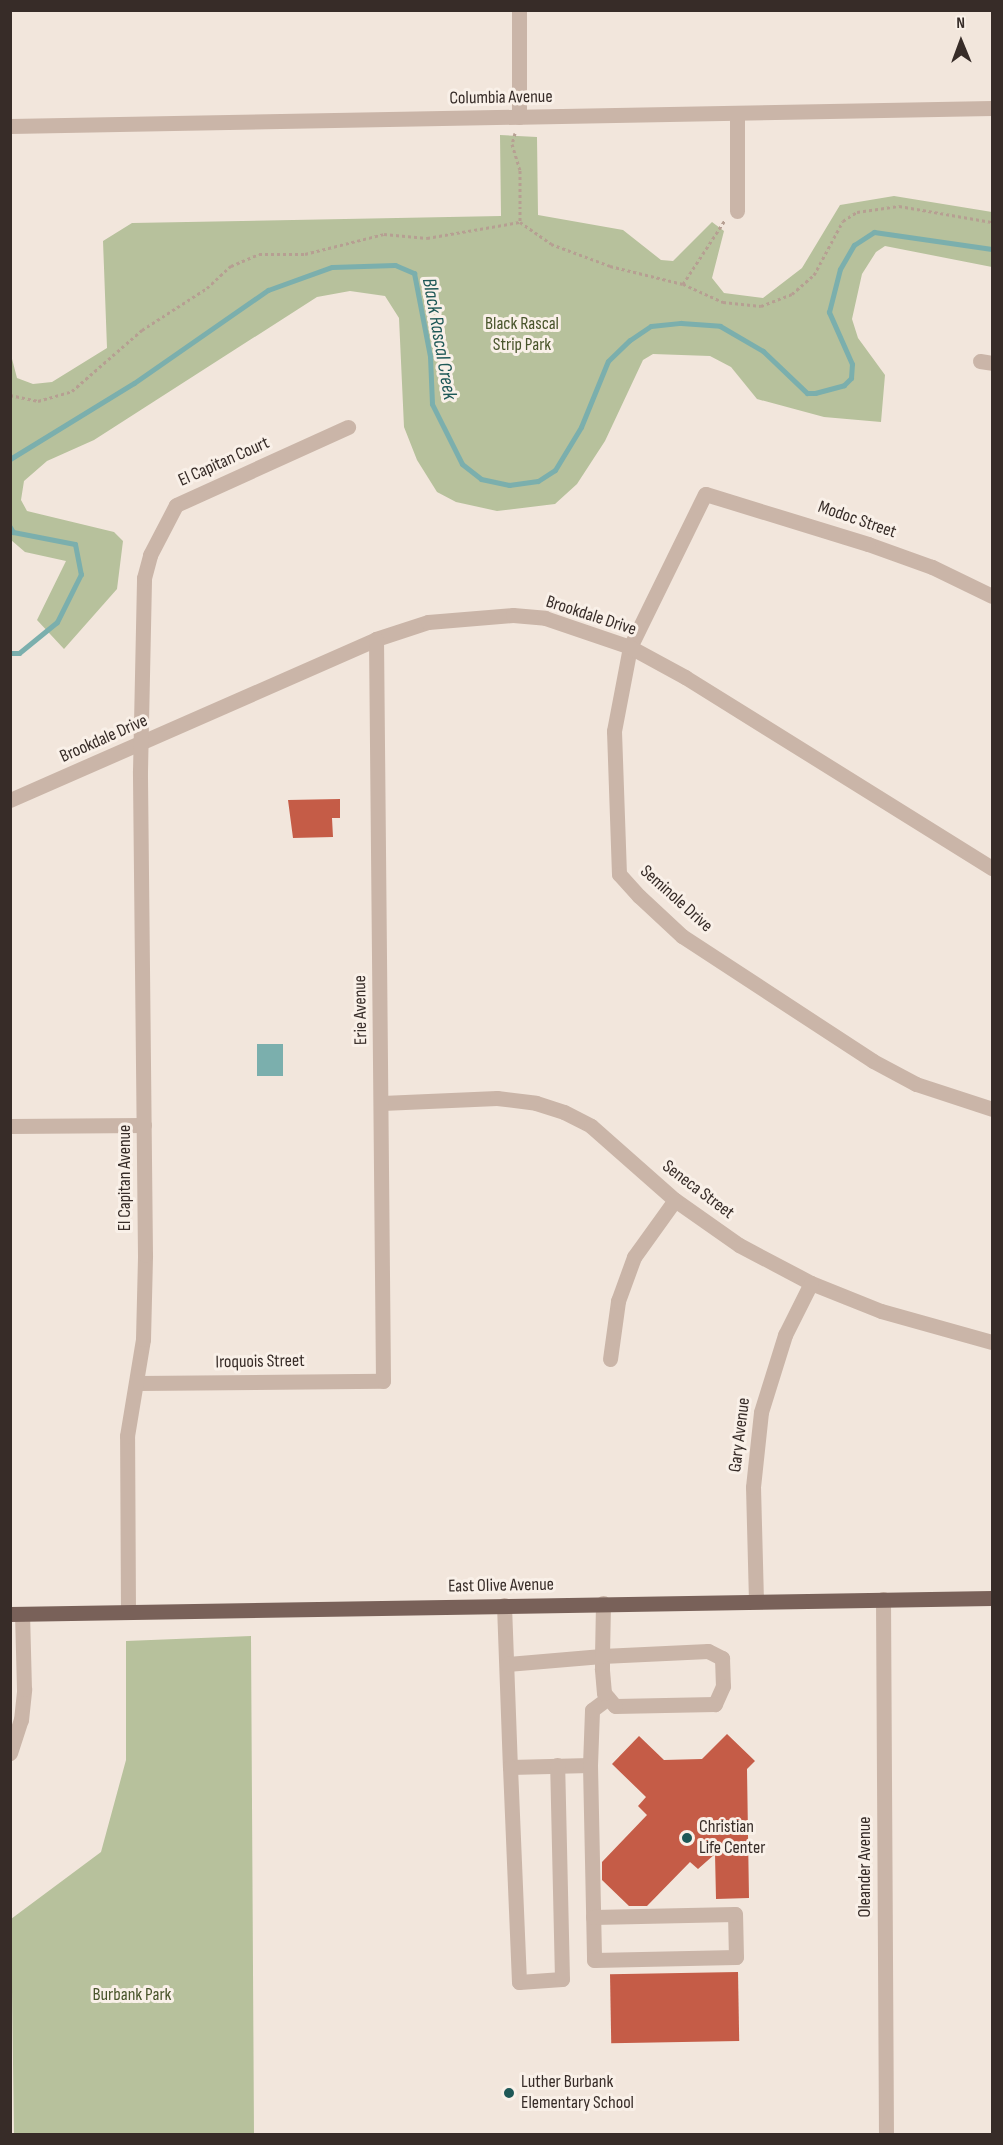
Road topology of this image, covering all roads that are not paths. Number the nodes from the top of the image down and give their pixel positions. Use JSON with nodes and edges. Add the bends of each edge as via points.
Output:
{"nodes":[{"id":1,"x":519,"y":10,"type":"edge"},
{"id":2,"x":993,"y":108,"type":"edge"},
{"id":3,"x":737,"y":113,"type":"junction"},
{"id":4,"x":519,"y":117,"type":"junction"},
{"id":5,"x":10,"y":126,"type":"edge"},
{"id":6,"x":737,"y":211,"type":"road end"},
{"id":7,"x":348,"y":428,"type":"dead end"},
{"id":8,"x":705,"y":494,"type":"joint"},
{"id":9,"x":993,"y":596,"type":"edge"},
{"id":10,"x":375,"y":639,"type":"junction"},
{"id":11,"x":630,"y":647,"type":"junction"},
{"id":12,"x":141,"y":743,"type":"junction"},
{"id":13,"x":10,"y":800,"type":"edge"},
{"id":14,"x":993,"y":868,"type":"edge"},
{"id":15,"x":382,"y":1103,"type":"junction"},
{"id":16,"x":993,"y":1109,"type":"edge"},
{"id":17,"x":144,"y":1125,"type":"junction"},
{"id":18,"x":10,"y":1126,"type":"edge"},
{"id":19,"x":675,"y":1200,"type":"junction"},
{"id":20,"x":811,"y":1282,"type":"junction"},
{"id":21,"x":993,"y":1342,"type":"edge"},
{"id":22,"x":610,"y":1359,"type":"dead end"},
{"id":23,"x":383,"y":1381,"type":"joint"},
{"id":24,"x":138,"y":1383,"type":"junction"},
{"id":25,"x":993,"y":1598,"type":"edge"},
{"id":26,"x":883,"y":1599,"type":"junction"},
{"id":27,"x":756,"y":1601,"type":"junction"},
{"id":28,"x":603,"y":1604,"type":"junction"},
{"id":29,"x":504,"y":1605,"type":"junction"},
{"id":30,"x":128,"y":1612,"type":"junction"},
{"id":31,"x":16,"y":1614,"type":"edge"},
{"id":32,"x":602,"y":1656,"type":"junction"},
{"id":33,"x":507,"y":1664,"type":"junction"},
{"id":34,"x":608,"y":1698,"type":"junction"},
{"id":35,"x":10,"y":1753,"type":"edge"},
{"id":36,"x":557,"y":1765,"type":"junction"},
{"id":37,"x":590,"y":1765,"type":"junction"},
{"id":38,"x":510,"y":1767,"type":"junction"},
{"id":39,"x":593,"y":1917,"type":"junction"},
{"id":40,"x":886,"y":2134,"type":"edge"}],
"edges":[{"from":1,"to":4,"type":"street"},
{"from":2,"to":3,"type":"street","name":"Columbia Avenue"},
{"from":3,"to":4,"type":"street","name":"Columbia Avenue"},
{"from":3,"to":6,"type":"street"},
{"from":4,"to":5,"type":"street","name":"Columbia Avenue"},
{"from":7,"to":12,"type":"street","name":"El Capitan Court","via":[[176,505],[150,555],[144,578]]},
{"from":8,"to":9,"type":"street","name":"Modoc Street","via":[[868,544],[932,567]]},
{"from":8,"to":11,"type":"street","name":"Seminole Drive"},
{"from":10,"to":11,"type":"street","name":"Brookdale Drive","via":[[428,622],[513,615],[545,618]]},
{"from":10,"to":12,"type":"street","name":"Brookdale Drive"},
{"from":10,"to":15,"type":"street","name":"Erie Avenue"},
{"from":11,"to":14,"type":"street","name":"Brookdale Drive"},
{"from":11,"to":16,"type":"street","name":"Seminole Drive","via":[[614,731],[619,874],[682,936],[873,1061],[916,1084]]},
{"from":12,"to":13,"type":"street","name":"Brookdale Drive"},
{"from":12,"to":17,"type":"street","name":"El Capitan Avenue"},
{"from":15,"to":19,"type":"street","name":"Seneca Street","via":[[497,1098],[536,1103],[564,1112],[614,1144]]},
{"from":15,"to":23,"type":"street","name":"Erie Avenue"},
{"from":17,"to":18,"type":"street"},
{"from":17,"to":24,"type":"street","name":"El Capitan Avenue","via":[[144,1303]]},
{"from":19,"to":20,"type":"street","name":"Seneca Street","via":[[739,1245]]},
{"from":19,"to":22,"type":"street","via":[[652,1227],[630,1268],[615,1312]]},
{"from":20,"to":21,"type":"street","name":"Seneca Street","via":[[881,1311]]},
{"from":20,"to":27,"type":"street","name":"Gary Avenue","via":[[785,1335],[760,1412],[753,1487]]},
{"from":23,"to":24,"type":"street","name":"Iroquois Street"},
{"from":24,"to":30,"type":"street","name":"El Capitan Avenue","via":[[127,1436]]},
{"from":25,"to":26,"type":"main road","name":"East Olive Avenue"},
{"from":26,"to":27,"type":"main road","name":"East Olive Avenue"},
{"from":26,"to":40,"type":"street","name":"Oleander Avenue"},
{"from":27,"to":28,"type":"main road","name":"East Olive Avenue"},
{"from":28,"to":29,"type":"main road","name":"East Olive Avenue"},
{"from":28,"to":32,"type":"street"},
{"from":29,"to":30,"type":"main road","name":"East Olive Avenue"},
{"from":29,"to":33,"type":"street"},
{"from":30,"to":31,"type":"main road","name":"East Olive Avenue"},
{"from":31,"to":35,"type":"street","via":[[24,1689],[21,1720]]},
{"from":32,"to":33,"type":"street"},
{"from":32,"to":34,"type":"street","via":[[604,1693]]},
{"from":32,"to":34,"type":"street","via":[[708,1651],[722,1658],[723,1686],[714,1704],[615,1706]]},
{"from":33,"to":38,"type":"street"},
{"from":34,"to":37,"type":"street","via":[[592,1710]]},
{"from":36,"to":37,"type":"street"},
{"from":36,"to":38,"type":"street"},
{"from":36,"to":38,"type":"street","via":[[562,1979],[519,1982]]},
{"from":37,"to":39,"type":"street"},
{"from":39,"to":39,"type":"street","via":[[594,1960],[736,1957],[735,1914]]}]}
